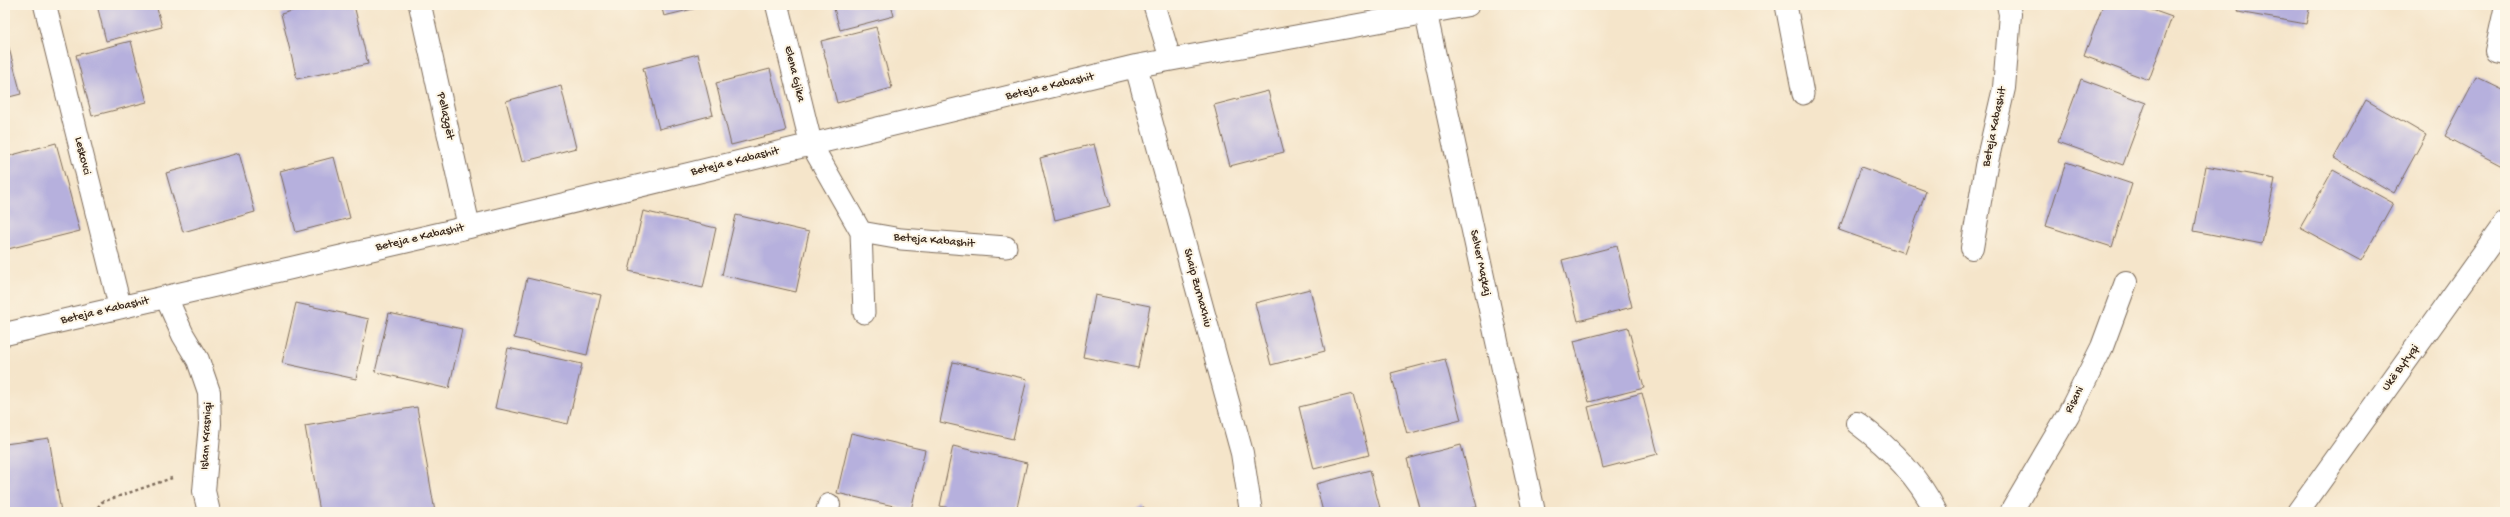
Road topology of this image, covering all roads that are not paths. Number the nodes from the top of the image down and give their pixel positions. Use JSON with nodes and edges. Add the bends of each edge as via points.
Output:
{"nodes":[{"id":1,"x":45,"y":5,"type":"edge"},
{"id":2,"x":420,"y":5,"type":"edge"},
{"id":3,"x":777,"y":5,"type":"edge"},
{"id":4,"x":1154,"y":5,"type":"edge"},
{"id":5,"x":1468,"y":5,"type":"edge"},
{"id":6,"x":1786,"y":5,"type":"edge"},
{"id":7,"x":2008,"y":5,"type":"edge"},
{"id":8,"x":1425,"y":10,"type":"edge"},
{"id":9,"x":2505,"y":10,"type":"edge"},
{"id":10,"x":2505,"y":53,"type":"edge"},
{"id":11,"x":1170,"y":58,"type":"junction"},
{"id":12,"x":1136,"y":66,"type":"junction"},
{"id":13,"x":1803,"y":94,"type":"dead end"},
{"id":14,"x":811,"y":144,"type":"junction"},
{"id":15,"x":2505,"y":223,"type":"edge"},
{"id":16,"x":469,"y":226,"type":"junction"},
{"id":17,"x":861,"y":232,"type":"junction"},
{"id":18,"x":1006,"y":247,"type":"dead end"},
{"id":19,"x":1972,"y":248,"type":"dead end"},
{"id":20,"x":2126,"y":282,"type":"dead end"},
{"id":21,"x":166,"y":297,"type":"junction"},
{"id":22,"x":120,"y":306,"type":"junction"},
{"id":23,"x":864,"y":313,"type":"dead end"},
{"id":24,"x":5,"y":334,"type":"edge"},
{"id":25,"x":1857,"y":422,"type":"dead end"},
{"id":26,"x":209,"y":512,"type":"edge"},
{"id":27,"x":1251,"y":512,"type":"edge"},
{"id":28,"x":1534,"y":512,"type":"edge"},
{"id":29,"x":1936,"y":512,"type":"edge"},
{"id":30,"x":2011,"y":512,"type":"edge"},
{"id":31,"x":2298,"y":512,"type":"edge"}],
"edges":[{"from":1,"to":22,"type":"street","name":"Leskovci"},
{"from":2,"to":16,"type":"street","name":"Pellazgët"},
{"from":3,"to":14,"type":"street","name":"Elena Gjika"},
{"from":4,"to":11,"type":"lane"},
{"from":5,"to":8,"type":"street","name":"Beteja e Kabashit"},
{"from":6,"to":13,"type":"lane"},
{"from":7,"to":19,"type":"street","name":"Beteja Kabashit","via":[[2010,14],[2004,88],[1986,166]]},
{"from":8,"to":11,"type":"street","name":"Beteja e Kabashit"},
{"from":8,"to":28,"type":"street","name":"Selver Maçkaj"},
{"from":9,"to":10,"type":"street","via":[[2496,51]]},
{"from":11,"to":12,"type":"street","name":"Beteja e Kabashit"},
{"from":12,"to":14,"type":"street","name":"Beteja e Kabashit"},
{"from":12,"to":27,"type":"street","name":"Shaip Zurnaxhiu","via":[[1242,453]]},
{"from":14,"to":16,"type":"street","name":"Beteja e Kabashit"},
{"from":14,"to":17,"type":"lane"},
{"from":15,"to":31,"type":"street","name":"Ukë Bytyqi"},
{"from":16,"to":21,"type":"street","name":"Beteja e Kabashit"},
{"from":17,"to":18,"type":"lane","name":"Beteja Kabashit","via":[[901,240]]},
{"from":17,"to":23,"type":"lane"},
{"from":20,"to":30,"type":"street","name":"Risani","via":[[2095,361],[2068,415]]},
{"from":21,"to":22,"type":"street","name":"Beteja e Kabashit"},
{"from":21,"to":26,"type":"street","name":"Islam Krasniqi","via":[[183,335],[198,360],[210,392],[204,491]]},
{"from":22,"to":24,"type":"street","name":"Beteja e Kabashit"},
{"from":25,"to":29,"type":"street","via":[[1883,443],[1926,492]]}]}
